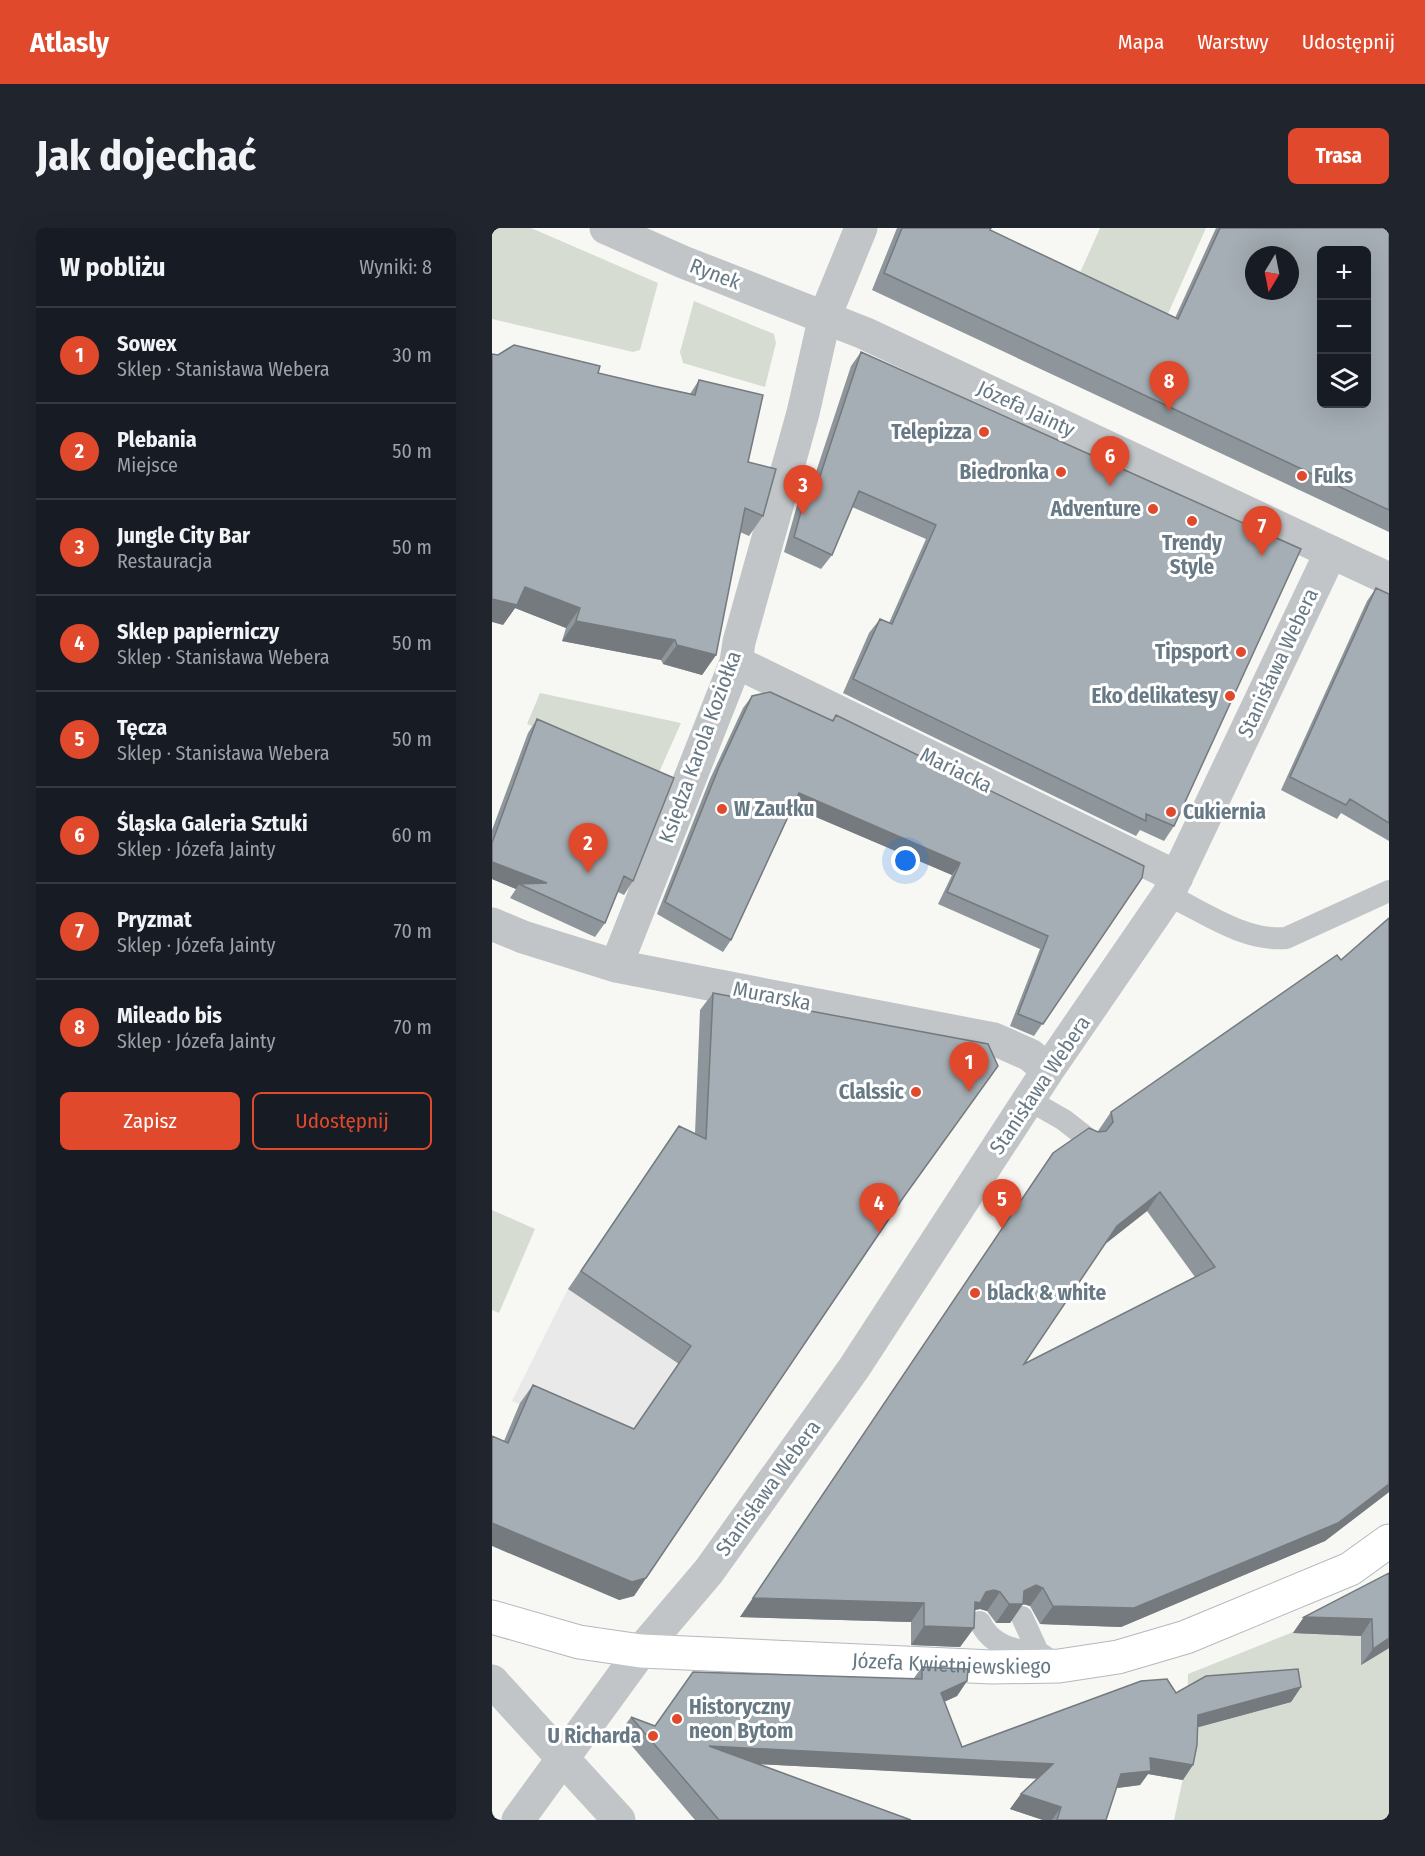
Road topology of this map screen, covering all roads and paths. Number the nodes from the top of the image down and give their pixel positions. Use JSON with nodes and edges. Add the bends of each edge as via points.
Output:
{"nodes":[{"id":1,"x":606,"y":228,"type":"edge"},
{"id":2,"x":861,"y":228,"type":"edge"},
{"id":3,"x":825,"y":316,"type":"junction"},
{"id":4,"x":1331,"y":552,"type":"junction"},
{"id":5,"x":1389,"y":579,"type":"edge"},
{"id":6,"x":736,"y":662,"type":"junction"},
{"id":7,"x":1172,"y":886,"type":"junction"},
{"id":8,"x":1389,"y":891,"type":"edge"},
{"id":9,"x":492,"y":924,"type":"edge"},
{"id":10,"x":616,"y":966,"type":"junction"},
{"id":11,"x":1048,"y":1070,"type":"junction"},
{"id":12,"x":1029,"y":1101,"type":"junction"},
{"id":13,"x":1088,"y":1138,"type":"edge"},
{"id":14,"x":1389,"y":1541,"type":"edge"},
{"id":15,"x":492,"y":1617,"type":"edge"},
{"id":16,"x":1022,"y":1617,"type":"edge"},
{"id":17,"x":980,"y":1622,"type":"edge"},
{"id":18,"x":641,"y":1651,"type":"junction"},
{"id":19,"x":1048,"y":1659,"type":"junction"},
{"id":20,"x":492,"y":1681,"type":"edge"},
{"id":21,"x":562,"y":1757,"type":"junction"},
{"id":22,"x":518,"y":1820,"type":"edge"},
{"id":23,"x":619,"y":1820,"type":"edge"}],
"edges":[{"from":1,"to":3,"type":"street","name":"Rynek"},
{"from":2,"to":3,"type":"street","name":"Księdza Karola Koziołka"},
{"from":3,"to":4,"type":"street","name":"Józefa Jainty"},
{"from":3,"to":6,"type":"street","name":"Księdza Karola Koziołka"},
{"from":4,"to":5,"type":"street","name":"Józefa Jainty"},
{"from":4,"to":7,"type":"street","name":"Stanisława Webera"},
{"from":6,"to":7,"type":"street","name":"Mariacka"},
{"from":6,"to":10,"type":"street","name":"Księdza Karola Koziołka"},
{"from":7,"to":8,"type":"lane","via":[[1256,937],[1272,939],[1286,938]]},
{"from":7,"to":11,"type":"street","name":"Stanisława Webera"},
{"from":9,"to":10,"type":"street","name":"Murarska"},
{"from":10,"to":11,"type":"street","name":"Murarska","via":[[994,1039],[1030,1055]]},
{"from":11,"to":12,"type":"street","name":"Stanisława Webera"},
{"from":12,"to":13,"type":"lane"},
{"from":12,"to":18,"type":"street","name":"Stanisława Webera","via":[[854,1368],[709,1571]]},
{"from":14,"to":19,"type":"main road","name":"Józefa Kwietniewskiego","via":[[1350,1569],[1186,1637],[1118,1657]]},
{"from":15,"to":18,"type":"main road","name":"Józefa Kwietniewskiego","via":[[579,1642]]},
{"from":16,"to":19,"type":"lane"},
{"from":17,"to":19,"type":"lane","via":[[987,1636],[1001,1645]]},
{"from":18,"to":19,"type":"main road","name":"Józefa Kwietniewskiego","via":[[992,1667]]},
{"from":18,"to":21,"type":"street","name":"Stanisława Webera"},
{"from":20,"to":21,"type":"street"},
{"from":21,"to":22,"type":"street","name":"Stanisława Webera"},
{"from":21,"to":23,"type":"street"}]}
